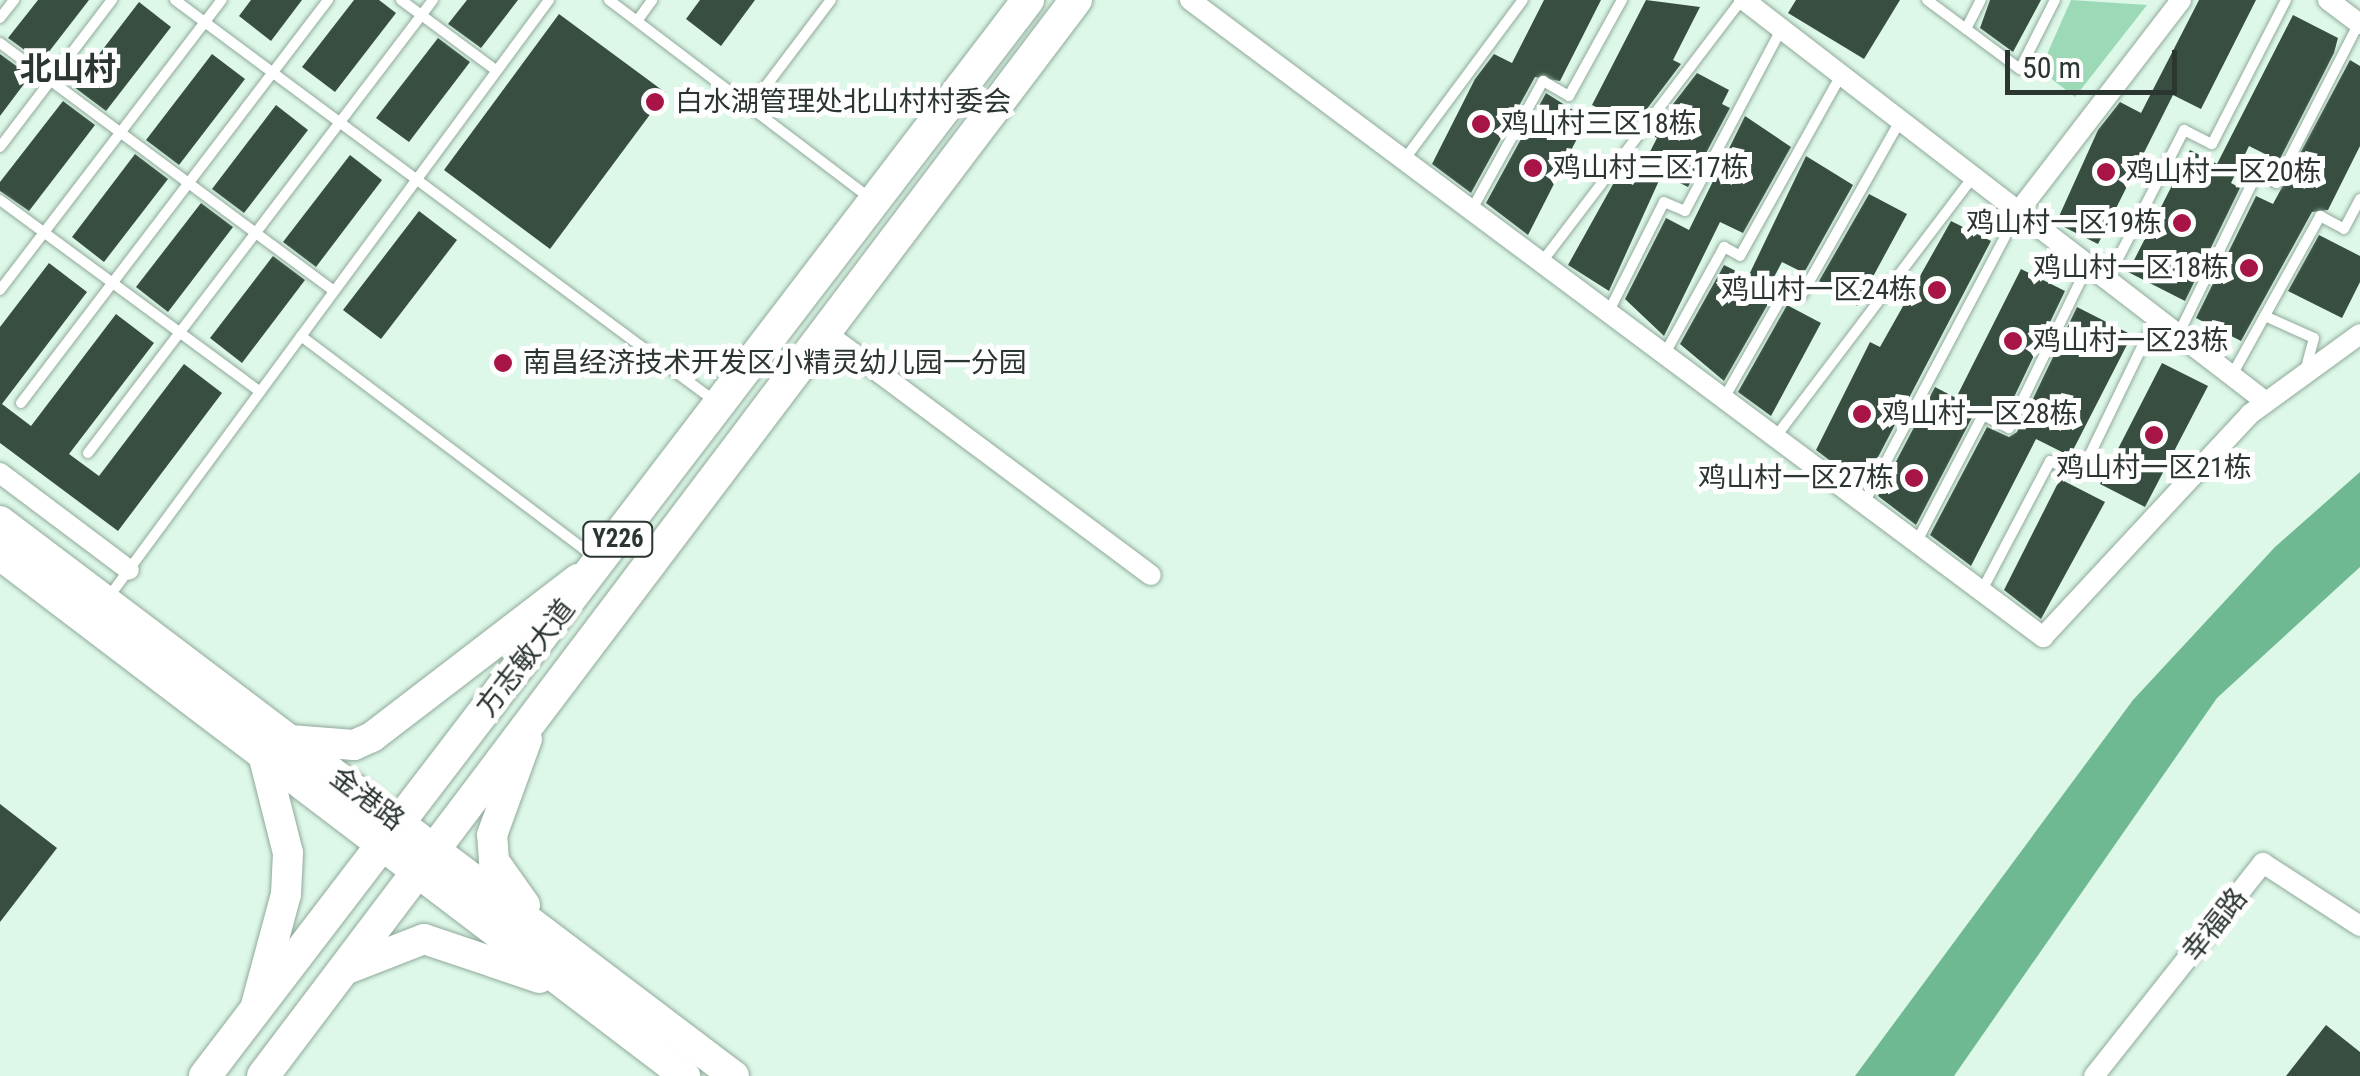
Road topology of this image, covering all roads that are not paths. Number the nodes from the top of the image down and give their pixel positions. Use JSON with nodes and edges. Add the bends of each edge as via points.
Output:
{"nodes":[{"id":1,"x":14,"y":0,"type":"edge"},
{"id":2,"x":112,"y":0,"type":"edge"},
{"id":3,"x":175,"y":0,"type":"edge"},
{"id":4,"x":222,"y":0,"type":"edge"},
{"id":5,"x":328,"y":0,"type":"edge"},
{"id":6,"x":401,"y":0,"type":"edge"},
{"id":7,"x":432,"y":0,"type":"edge"},
{"id":8,"x":550,"y":0,"type":"edge"},
{"id":9,"x":610,"y":0,"type":"edge"},
{"id":10,"x":652,"y":0,"type":"edge"},
{"id":11,"x":831,"y":0,"type":"edge"},
{"id":12,"x":1028,"y":0,"type":"edge"},
{"id":13,"x":1076,"y":0,"type":"edge"},
{"id":14,"x":1190,"y":0,"type":"edge"},
{"id":15,"x":1523,"y":0,"type":"edge"},
{"id":16,"x":1622,"y":0,"type":"edge"},
{"id":17,"x":1927,"y":0,"type":"edge"},
{"id":18,"x":1981,"y":0,"type":"edge"},
{"id":19,"x":2055,"y":0,"type":"edge"},
{"id":20,"x":2181,"y":0,"type":"edge"},
{"id":21,"x":2286,"y":0,"type":"edge"},
{"id":22,"x":2328,"y":0,"type":"edge"},
{"id":23,"x":1752,"y":3,"type":"edge"},
{"id":24,"x":421,"y":15,"type":"junction"},
{"id":25,"x":0,"y":18,"type":"edge"},
{"id":26,"x":636,"y":21,"type":"junction"},
{"id":27,"x":205,"y":22,"type":"junction"},
{"id":28,"x":2360,"y":24,"type":"edge"},
{"id":29,"x":1782,"y":29,"type":"junction"},
{"id":30,"x":1966,"y":29,"type":"junction"},
{"id":31,"x":0,"y":43,"type":"edge"},
{"id":32,"x":497,"y":71,"type":"junction"},
{"id":33,"x":272,"y":72,"type":"junction"},
{"id":34,"x":1841,"y":75,"type":"junction"},
{"id":35,"x":50,"y":80,"type":"junction"},
{"id":36,"x":750,"y":107,"type":"junction"},
{"id":37,"x":1900,"y":121,"type":"junction"},
{"id":38,"x":340,"y":122,"type":"junction"},
{"id":39,"x":121,"y":132,"type":"junction"},
{"id":40,"x":0,"y":147,"type":"edge"},
{"id":41,"x":1404,"y":161,"type":"junction"},
{"id":42,"x":1973,"y":177,"type":"junction"},
{"id":43,"x":416,"y":179,"type":"junction"},
{"id":44,"x":188,"y":183,"type":"junction"},
{"id":45,"x":2360,"y":199,"type":"edge"},
{"id":46,"x":0,"y":200,"type":"edge"},
{"id":47,"x":876,"y":203,"type":"junction"},
{"id":48,"x":1470,"y":212,"type":"junction"},
{"id":49,"x":2018,"y":212,"type":"junction"},
{"id":50,"x":256,"y":232,"type":"junction"},
{"id":51,"x":44,"y":233,"type":"junction"},
{"id":52,"x":1541,"y":264,"type":"junction"},
{"id":53,"x":2088,"y":265,"type":"junction"},
{"id":54,"x":2107,"y":280,"type":"junction"},
{"id":55,"x":112,"y":283,"type":"junction"},
{"id":56,"x":0,"y":290,"type":"edge"},
{"id":57,"x":334,"y":291,"type":"junction"},
{"id":58,"x":1608,"y":315,"type":"junction"},
{"id":59,"x":2267,"y":317,"type":"junction"},
{"id":60,"x":2156,"y":318,"type":"junction"},
{"id":61,"x":180,"y":333,"type":"junction"},
{"id":62,"x":826,"y":333,"type":"junction"},
{"id":63,"x":2360,"y":334,"type":"edge"},
{"id":64,"x":2178,"y":335,"type":"junction"},
{"id":65,"x":301,"y":336,"type":"junction"},
{"id":66,"x":1663,"y":356,"type":"junction"},
{"id":67,"x":2306,"y":368,"type":"junction"},
{"id":68,"x":2232,"y":376,"type":"junction"},
{"id":69,"x":260,"y":392,"type":"junction"},
{"id":70,"x":1722,"y":401,"type":"junction"},
{"id":71,"x":22,"y":402,"type":"dead end"},
{"id":72,"x":2266,"y":402,"type":"junction"},
{"id":73,"x":721,"y":405,"type":"junction"},
{"id":74,"x":1773,"y":440,"type":"junction"},
{"id":75,"x":88,"y":453,"type":"dead end"},
{"id":76,"x":0,"y":473,"type":"edge"},
{"id":77,"x":1862,"y":506,"type":"junction"},
{"id":78,"x":0,"y":521,"type":"edge"},
{"id":79,"x":1914,"y":546,"type":"junction"},
{"id":80,"x":0,"y":555,"type":"edge"},
{"id":81,"x":600,"y":562,"type":"junction"},
{"id":82,"x":130,"y":570,"type":"junction"},
{"id":83,"x":1151,"y":575,"type":"dead end"},
{"id":84,"x":1980,"y":595,"type":"junction"},
{"id":85,"x":98,"y":612,"type":"junction"},
{"id":86,"x":540,"y":710,"type":"junction"},
{"id":87,"x":276,"y":747,"type":"junction"},
{"id":88,"x":391,"y":834,"type":"junction"},
{"id":89,"x":426,"y":861,"type":"junction"},
{"id":90,"x":2360,"y":926,"type":"edge"},
{"id":91,"x":342,"y":971,"type":"junction"},
{"id":92,"x":581,"y":979,"type":"junction"},
{"id":93,"x":255,"y":1012,"type":"junction"},
{"id":94,"x":205,"y":1076,"type":"edge"},
{"id":95,"x":262,"y":1076,"type":"edge"},
{"id":96,"x":685,"y":1076,"type":"edge"},
{"id":97,"x":734,"y":1076,"type":"edge"},
{"id":98,"x":2094,"y":1076,"type":"edge"}],
"edges":[{"from":1,"to":25,"type":"lane"},
{"from":2,"to":35,"type":"lane"},
{"from":3,"to":27,"type":"lane"},
{"from":4,"to":27,"type":"lane"},
{"from":5,"to":33,"type":"lane"},
{"from":6,"to":24,"type":"lane"},
{"from":7,"to":24,"type":"lane"},
{"from":8,"to":32,"type":"lane"},
{"from":9,"to":26,"type":"lane"},
{"from":10,"to":26,"type":"lane"},
{"from":11,"to":36,"type":"lane"},
{"from":12,"to":47,"type":"main road","name":"方志敏大道","number":"Y226"},
{"from":13,"to":62,"type":"main road","name":"方志敏大道","number":"Y226"},
{"from":14,"to":41,"type":"street"},
{"from":15,"to":41,"type":"lane"},
{"from":16,"to":48,"type":"lane","via":[[1570,96],[1542,81]]},
{"from":17,"to":30,"type":"lane"},
{"from":18,"to":30,"type":"lane"},
{"from":19,"to":30,"type":"lane","via":[[2020,69]]},
{"from":20,"to":49,"type":"street"},
{"from":21,"to":54,"type":"lane","via":[[2212,144],[2184,130]]},
{"from":22,"to":28,"type":"street"},
{"from":23,"to":29,"type":"street"},
{"from":23,"to":52,"type":"lane"},
{"from":24,"to":32,"type":"lane"},
{"from":24,"to":38,"type":"lane"},
{"from":26,"to":36,"type":"lane"},
{"from":27,"to":33,"type":"lane"},
{"from":27,"to":39,"type":"lane"},
{"from":28,"to":64,"type":"lane","via":[[2277,183],[2256,173]]},
{"from":29,"to":34,"type":"street"},
{"from":29,"to":58,"type":"lane","via":[[1685,212],[1664,202]]},
{"from":31,"to":35,"type":"lane"},
{"from":32,"to":43,"type":"lane"},
{"from":33,"to":38,"type":"lane"},
{"from":33,"to":44,"type":"lane"},
{"from":34,"to":37,"type":"street"},
{"from":34,"to":66,"type":"lane","via":[[1740,256],[1724,247]]},
{"from":35,"to":39,"type":"lane"},
{"from":35,"to":40,"type":"lane"},
{"from":36,"to":47,"type":"lane"},
{"from":37,"to":42,"type":"street"},
{"from":37,"to":70,"type":"lane","via":[[1801,296],[1787,288]]},
{"from":38,"to":43,"type":"lane"},
{"from":38,"to":50,"type":"lane"},
{"from":39,"to":44,"type":"lane"},
{"from":39,"to":51,"type":"lane"},
{"from":41,"to":48,"type":"street"},
{"from":42,"to":49,"type":"street"},
{"from":42,"to":74,"type":"lane"},
{"from":43,"to":57,"type":"lane"},
{"from":43,"to":73,"type":"lane"},
{"from":44,"to":50,"type":"lane"},
{"from":44,"to":55,"type":"lane"},
{"from":45,"to":59,"type":"lane","via":[[2344,229],[2320,216]]},
{"from":46,"to":51,"type":"lane"},
{"from":47,"to":73,"type":"main road","name":"方志敏大道","number":"Y226"},
{"from":48,"to":52,"type":"street"},
{"from":49,"to":53,"type":"street"},
{"from":49,"to":77,"type":"lane"},
{"from":50,"to":57,"type":"lane"},
{"from":50,"to":61,"type":"lane"},
{"from":51,"to":55,"type":"lane"},
{"from":51,"to":56,"type":"lane"},
{"from":52,"to":58,"type":"street"},
{"from":53,"to":54,"type":"street"},
{"from":53,"to":79,"type":"lane","via":[[2009,428],[1983,415]]},
{"from":54,"to":60,"type":"street"},
{"from":55,"to":61,"type":"lane"},
{"from":55,"to":71,"type":"lane"},
{"from":57,"to":65,"type":"lane"},
{"from":58,"to":66,"type":"street"},
{"from":59,"to":67,"type":"lane","via":[[2314,338]]},
{"from":59,"to":68,"type":"lane"},
{"from":60,"to":64,"type":"street"},
{"from":60,"to":84,"type":"lane","via":[[2080,475],[2050,460]]},
{"from":61,"to":69,"type":"lane"},
{"from":61,"to":75,"type":"lane"},
{"from":62,"to":83,"type":"street"},
{"from":62,"to":86,"type":"main road","name":"方志敏大道","number":"Y226"},
{"from":63,"to":67,"type":"street"},
{"from":64,"to":68,"type":"street"},
{"from":65,"to":69,"type":"lane"},
{"from":65,"to":81,"type":"lane"},
{"from":66,"to":70,"type":"street"},
{"from":67,"to":72,"type":"street"},
{"from":68,"to":72,"type":"street"},
{"from":69,"to":82,"type":"lane"},
{"from":70,"to":74,"type":"street"},
{"from":72,"to":84,"type":"street","via":[[2043,638]]},
{"from":73,"to":81,"type":"main road","name":"方志敏大道","number":"Y226"},
{"from":74,"to":77,"type":"street"},
{"from":76,"to":82,"type":"street"},
{"from":77,"to":79,"type":"street"},
{"from":78,"to":85,"type":"main road","name":"金港路"},
{"from":79,"to":84,"type":"street"},
{"from":80,"to":85,"type":"main road","name":"金港路"},
{"from":81,"to":87,"type":"main road","via":[[372,737],[354,746]]},
{"from":81,"to":88,"type":"main road","name":"方志敏大道","number":"Y226"},
{"from":82,"to":85,"type":"lane"},
{"from":85,"to":87,"type":"main road","name":"金港路"},
{"from":86,"to":89,"type":"main road","name":"方志敏大道","number":"Y226"},
{"from":86,"to":92,"type":"main road","via":[[500,800],[494,861]]},
{"from":87,"to":88,"type":"main road","name":"金港路"},
{"from":87,"to":93,"type":"main road","via":[[286,894]]},
{"from":88,"to":89,"type":"main road","name":"金港路"},
{"from":88,"to":93,"type":"main road","name":"方志敏大道","number":"Y226"},
{"from":89,"to":91,"type":"main road","name":"方志敏大道","number":"Y226"},
{"from":89,"to":92,"type":"main road","name":"金港路"},
{"from":90,"to":98,"type":"street","name":"幸福路","via":[[2263,863]]},
{"from":91,"to":92,"type":"main road","via":[[424,938]]},
{"from":91,"to":95,"type":"main road","name":"方志敏大道","number":"Y226"},
{"from":92,"to":96,"type":"main road","name":"金港路"},
{"from":92,"to":97,"type":"main road","name":"金港路"},
{"from":93,"to":94,"type":"main road","name":"方志敏大道","number":"Y226"}]}
